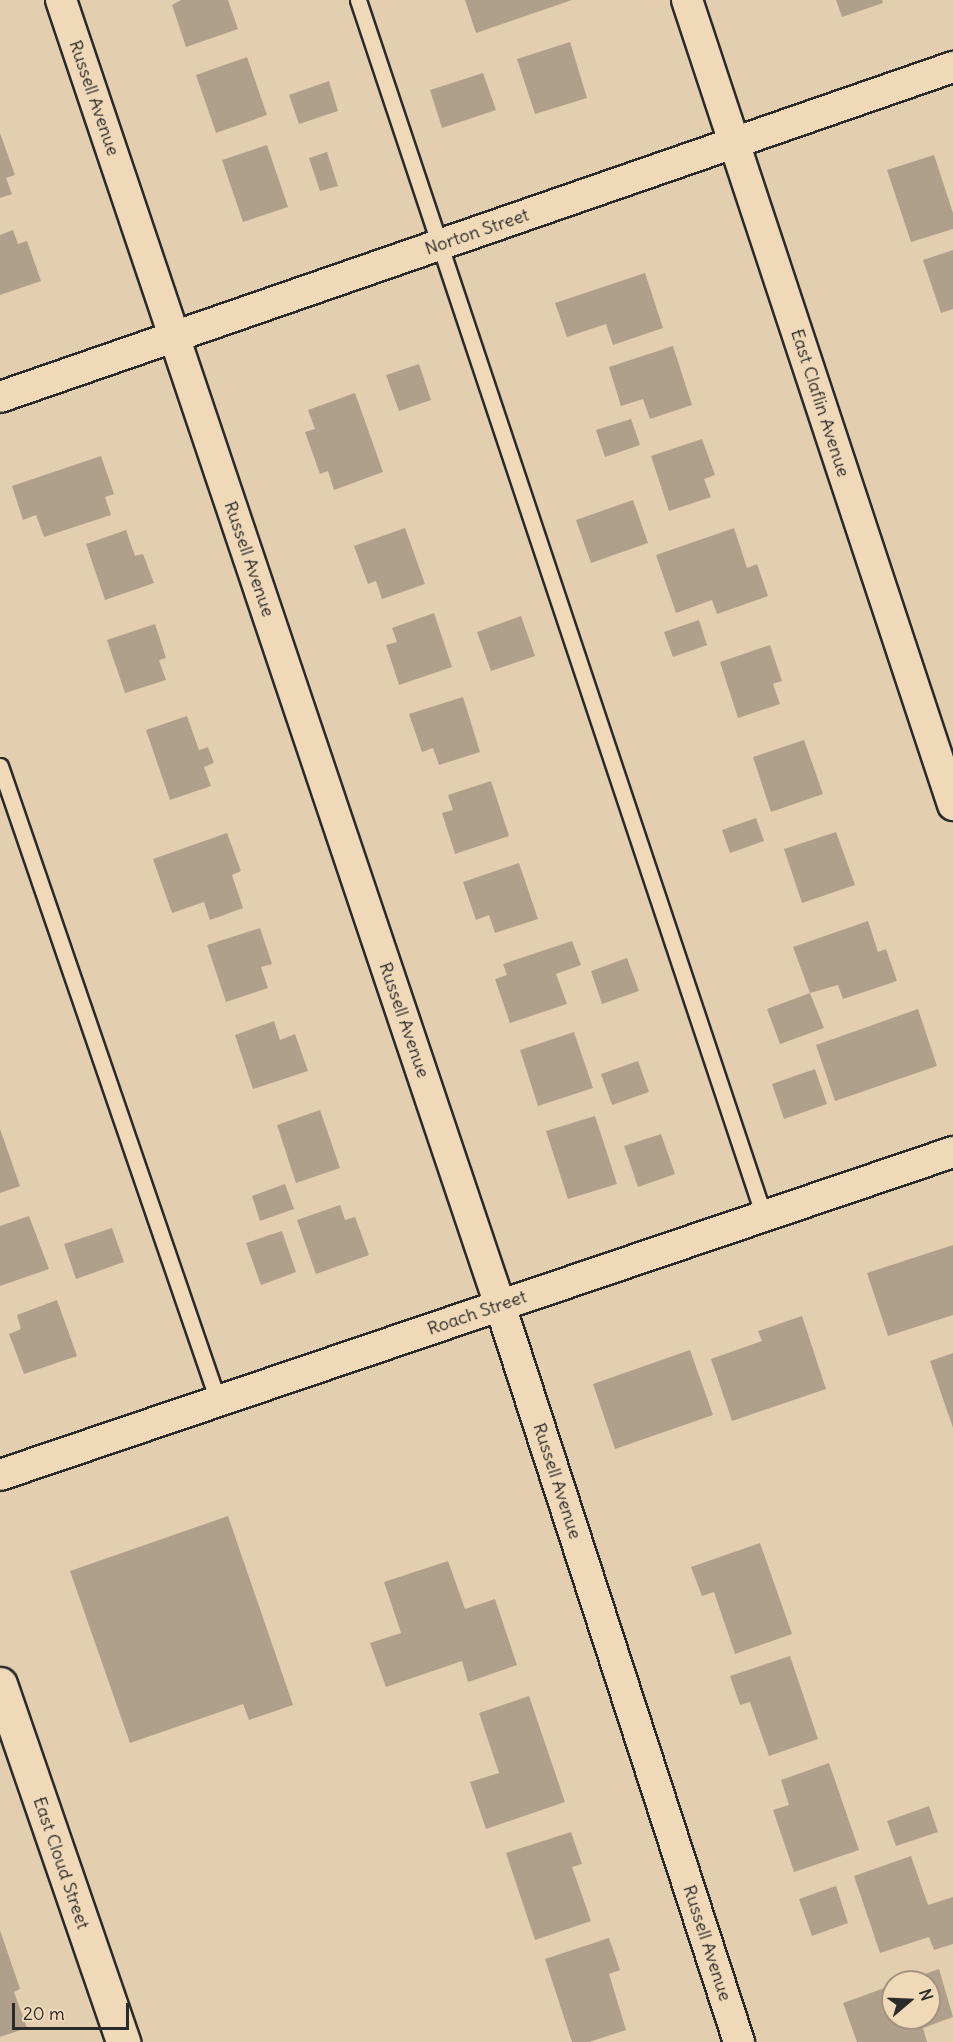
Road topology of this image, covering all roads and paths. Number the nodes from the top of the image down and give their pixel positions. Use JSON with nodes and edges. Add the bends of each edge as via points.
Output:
{"nodes":[{"id":1,"x":61,"y":0,"type":"edge"},
{"id":2,"x":358,"y":0,"type":"edge"},
{"id":3,"x":687,"y":0,"type":"edge"},
{"id":4,"x":953,"y":67,"type":"edge"},
{"id":5,"x":734,"y":143,"type":"junction"},
{"id":6,"x":441,"y":245,"type":"junction"},
{"id":7,"x":174,"y":337,"type":"junction"},
{"id":8,"x":0,"y":397,"type":"edge"},
{"id":9,"x":0,"y":766,"type":"edge"},
{"id":10,"x":953,"y":805,"type":"edge"},
{"id":11,"x":953,"y":1152,"type":"edge"},
{"id":12,"x":764,"y":1216,"type":"junction"},
{"id":13,"x":500,"y":1305,"type":"junction"},
{"id":14,"x":218,"y":1401,"type":"junction"},
{"id":15,"x":0,"y":1475,"type":"edge"},
{"id":16,"x":0,"y":1684,"type":"edge"},
{"id":17,"x":123,"y":2042,"type":"edge"},
{"id":18,"x":739,"y":2042,"type":"edge"}],
"edges":[{"from":1,"to":7,"type":"street","name":"Russell Avenue"},
{"from":2,"to":6,"type":"lane"},
{"from":3,"to":5,"type":"street","name":"East Claflin Avenue"},
{"from":4,"to":5,"type":"street","name":"Norton Street"},
{"from":5,"to":6,"type":"street","name":"Norton Street"},
{"from":5,"to":10,"type":"street","name":"East Claflin Avenue"},
{"from":6,"to":7,"type":"street","name":"Norton Street"},
{"from":6,"to":12,"type":"lane"},
{"from":7,"to":8,"type":"street","name":"Norton Street"},
{"from":7,"to":13,"type":"street","name":"Russell Avenue"},
{"from":9,"to":14,"type":"lane"},
{"from":11,"to":12,"type":"street","name":"Roach Street"},
{"from":12,"to":13,"type":"street","name":"Roach Street"},
{"from":13,"to":14,"type":"street","name":"Roach Street"},
{"from":13,"to":18,"type":"street","name":"Russell Avenue"},
{"from":14,"to":15,"type":"street","name":"Roach Street"},
{"from":16,"to":17,"type":"main road","name":"East Cloud Street"}]}
